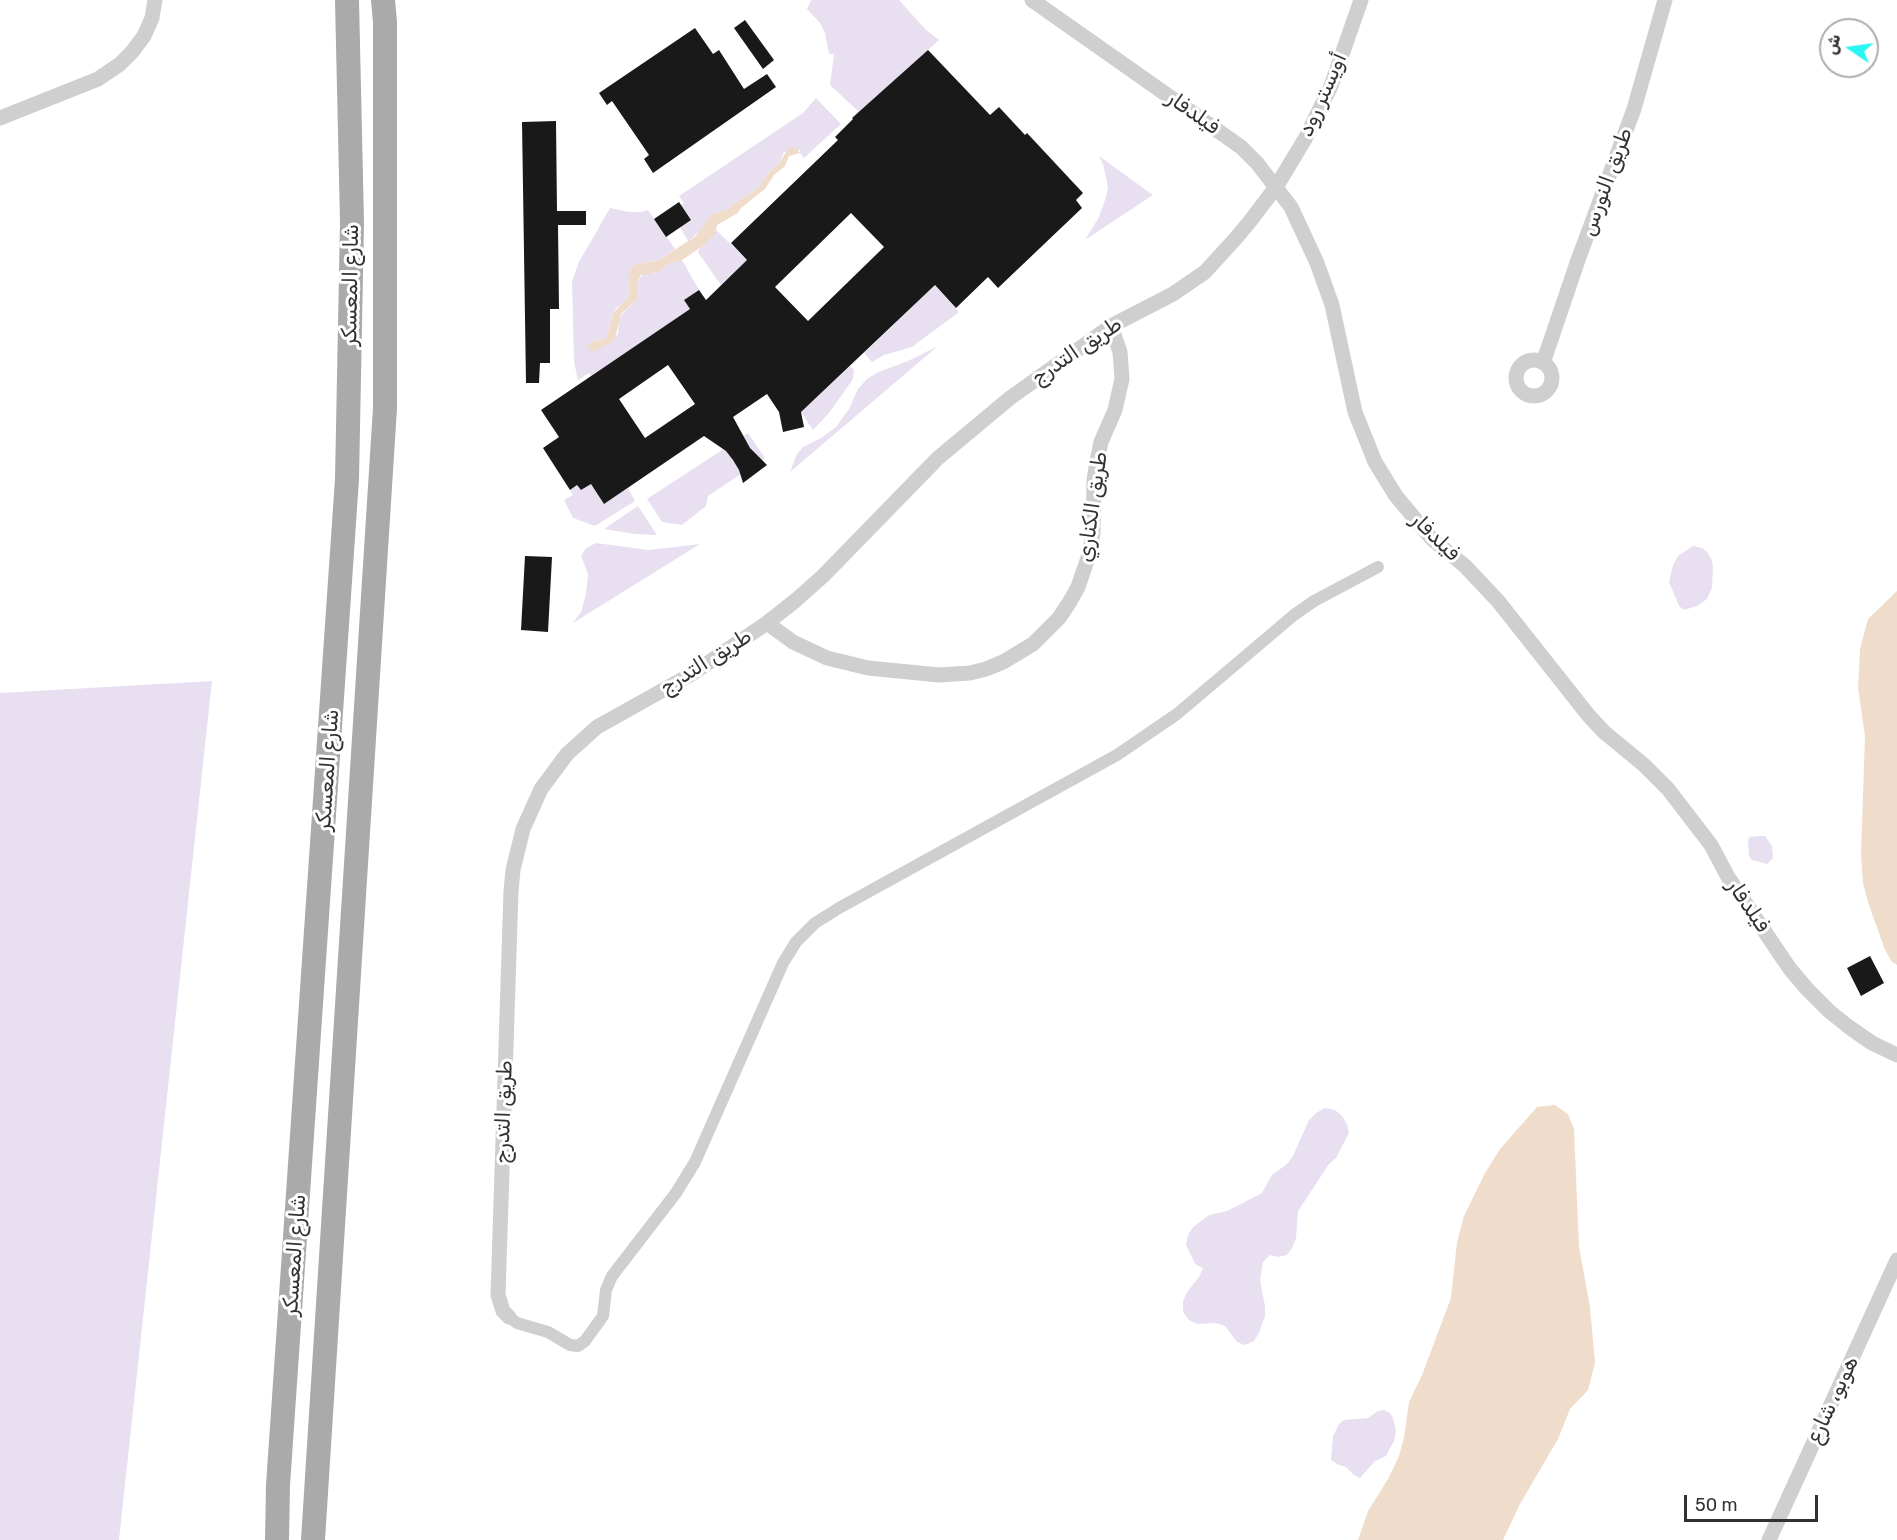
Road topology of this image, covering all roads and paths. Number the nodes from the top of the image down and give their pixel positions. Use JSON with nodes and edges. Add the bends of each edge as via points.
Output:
{"nodes":[{"id":1,"x":155,"y":0,"type":"edge"},
{"id":2,"x":347,"y":0,"type":"edge"},
{"id":3,"x":383,"y":0,"type":"edge"},
{"id":4,"x":1032,"y":0,"type":"edge"},
{"id":5,"x":1361,"y":0,"type":"edge"},
{"id":6,"x":1665,"y":0,"type":"edge"},
{"id":7,"x":0,"y":118,"type":"edge"},
{"id":8,"x":1276,"y":187,"type":"junction"},
{"id":9,"x":1111,"y":326,"type":"junction"},
{"id":10,"x":1543,"y":363,"type":"dead end"},
{"id":11,"x":1378,"y":567,"type":"dead end"},
{"id":12,"x":767,"y":623,"type":"junction"},
{"id":13,"x":1897,"y":1055,"type":"edge"},
{"id":14,"x":1897,"y":1260,"type":"edge"},
{"id":15,"x":509,"y":1317,"type":"joint"},
{"id":16,"x":277,"y":1540,"type":"edge"},
{"id":17,"x":313,"y":1540,"type":"edge"},
{"id":18,"x":1769,"y":1540,"type":"edge"}],
"edges":[{"from":1,"to":7,"type":"street","via":[[144,36],[120,64],[98,79]]},
{"from":2,"to":16,"type":"main road","name":"شارع المعسكر","via":[[352,222],[348,479]]},
{"from":3,"to":17,"type":"main road","name":"شارع المعسكر","via":[[385,408]]},
{"from":4,"to":8,"type":"street","name":"فيلدفار","via":[[1241,147]]},
{"from":5,"to":8,"type":"street","name":"أويستر رود","via":[[1331,86]]},
{"from":6,"to":10,"type":"street","name":"طريق النورس","via":[[1634,109]]},
{"from":8,"to":9,"type":"street","name":"طريق التدرج","via":[[1204,272],[1173,294]]},
{"from":8,"to":13,"type":"street","name":"فيلدفار","via":[[1291,207],[1317,263],[1332,305],[1355,412],[1375,462],[1396,496],[1432,539],[1498,601],[1589,716],[1668,789],[1711,845],[1728,877],[1808,990],[1849,1027]]},
{"from":9,"to":12,"type":"street","name":"طريق التدرج","via":[[965,435],[823,576]]},
{"from":9,"to":12,"type":"street","name":"طريق الكناري","via":[[1120,352],[1122,380],[1097,461],[1090,552],[1069,603],[1047,632],[986,669],[939,675],[868,668],[827,658],[793,642]]},
{"from":11,"to":15,"type":"street","via":[[1294,615],[1177,714],[1117,755],[815,923],[783,963],[695,1162],[612,1276],[603,1316],[585,1341],[574,1346]]},
{"from":12,"to":15,"type":"street","name":"طريق التدرج","via":[[690,675],[613,717],[582,739],[541,789],[523,829],[511,891],[498,1295]]},
{"from":14,"to":18,"type":"street","name":"هوبو، شارع"}]}
